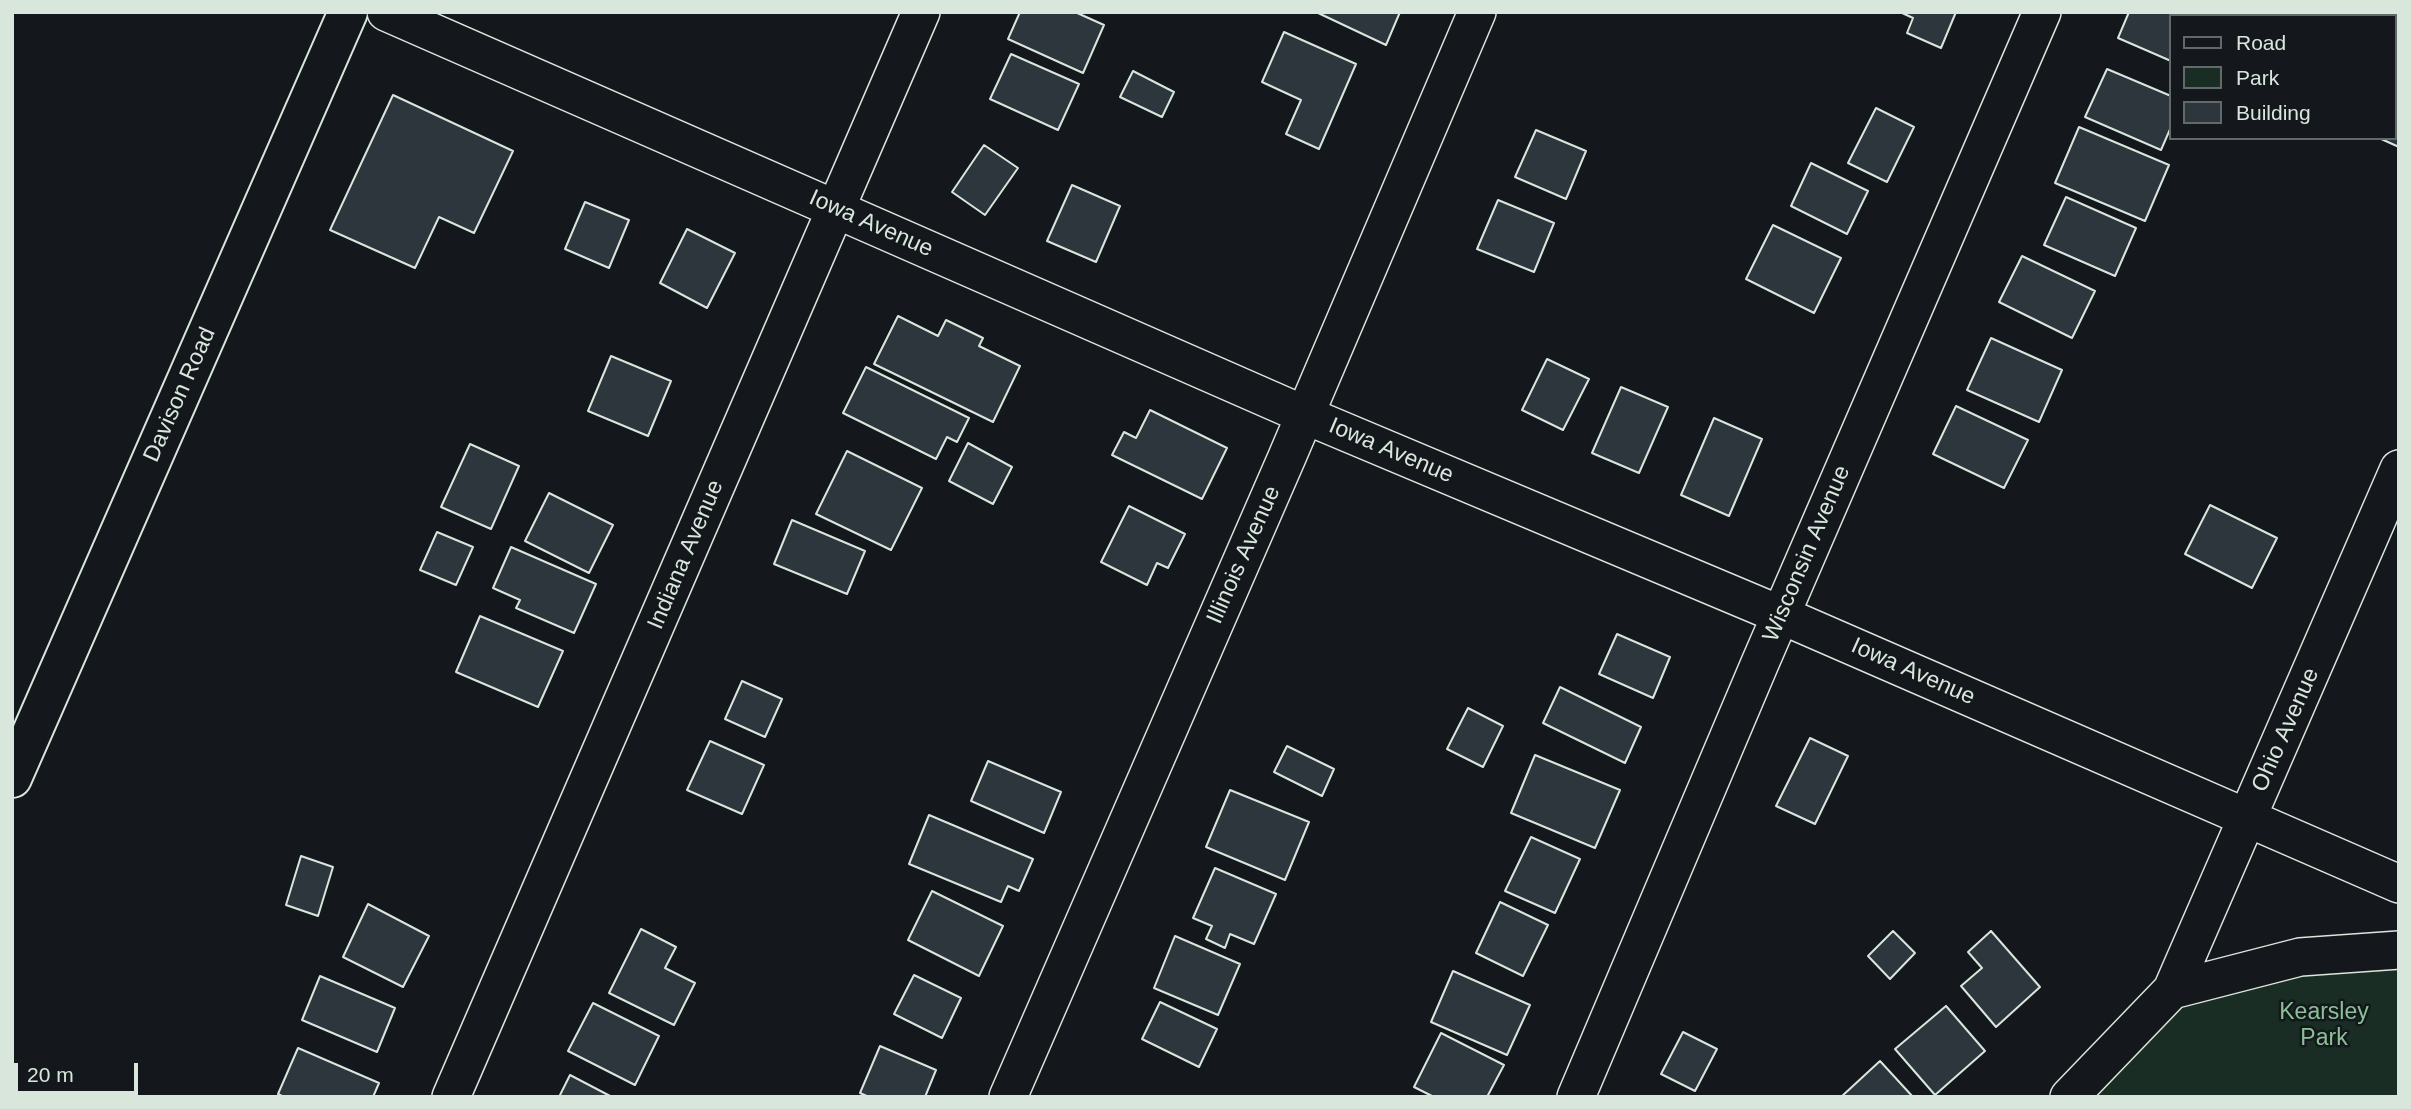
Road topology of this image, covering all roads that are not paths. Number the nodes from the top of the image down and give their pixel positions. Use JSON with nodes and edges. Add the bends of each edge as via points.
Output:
{"nodes":[{"id":1,"x":348,"y":12,"type":"edge"},
{"id":2,"x":386,"y":12,"type":"edge"},
{"id":3,"x":921,"y":12,"type":"edge"},
{"id":4,"x":1477,"y":12,"type":"edge"},
{"id":5,"x":2042,"y":12,"type":"edge"},
{"id":6,"x":836,"y":209,"type":"junction"},
{"id":7,"x":1305,"y":415,"type":"junction"},
{"id":8,"x":2399,"y":469,"type":"edge"},
{"id":9,"x":1781,"y":615,"type":"junction"},
{"id":10,"x":12,"y":778,"type":"edge"},
{"id":11,"x":2247,"y":818,"type":"junction"},
{"id":12,"x":2399,"y":884,"type":"edge"},
{"id":13,"x":2399,"y":950,"type":"edge"},
{"id":14,"x":2172,"y":990,"type":"junction"},
{"id":15,"x":451,"y":1097,"type":"edge"},
{"id":16,"x":1008,"y":1097,"type":"edge"},
{"id":17,"x":1576,"y":1097,"type":"edge"},
{"id":18,"x":2068,"y":1097,"type":"edge"}],
"edges":[{"from":1,"to":10,"type":"main road","name":"Davison Road"},
{"from":2,"to":6,"type":"street","name":"Iowa Avenue"},
{"from":3,"to":6,"type":"street","name":"Indiana Avenue"},
{"from":4,"to":7,"type":"street","name":"Illinois Avenue"},
{"from":5,"to":9,"type":"street","name":"Wisconsin Avenue"},
{"from":6,"to":7,"type":"street","name":"Iowa Avenue"},
{"from":6,"to":15,"type":"street","name":"Indiana Avenue"},
{"from":7,"to":9,"type":"street","name":"Iowa Avenue"},
{"from":7,"to":16,"type":"street","name":"Illinois Avenue"},
{"from":8,"to":11,"type":"street","name":"Ohio Avenue"},
{"from":9,"to":11,"type":"street","name":"Iowa Avenue"},
{"from":9,"to":17,"type":"street","name":"Wisconsin Avenue"},
{"from":11,"to":12,"type":"street","name":"Iowa Avenue"},
{"from":11,"to":14,"type":"street","name":"Ohio Avenue"},
{"from":13,"to":14,"type":"street","via":[[2300,957]]},
{"from":14,"to":18,"type":"street"}]}
